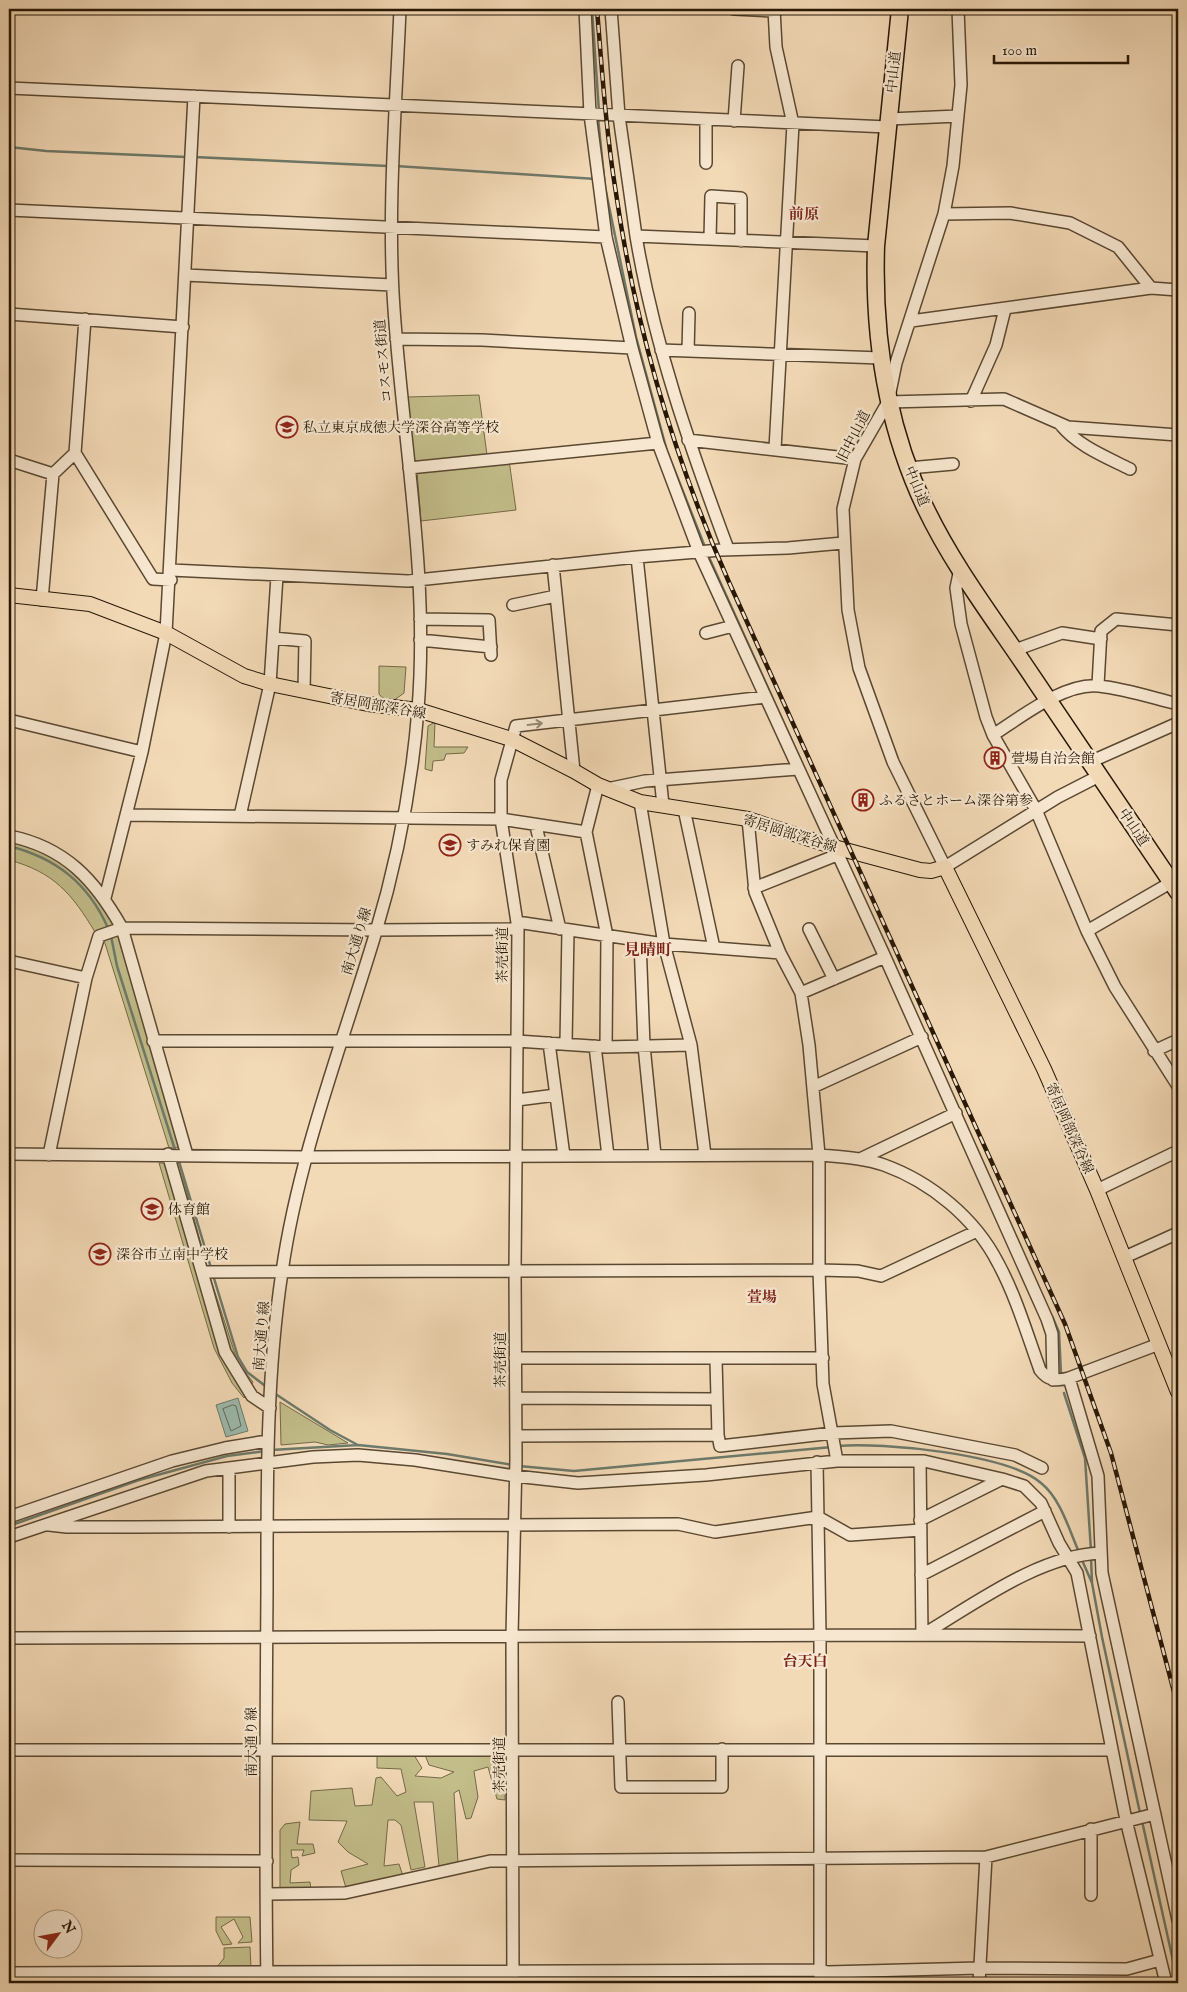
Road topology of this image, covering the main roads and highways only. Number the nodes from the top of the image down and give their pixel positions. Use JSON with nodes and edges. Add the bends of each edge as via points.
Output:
{"nodes":[{"id":1,"x":900,"y":9,"type":"edge"},
{"id":2,"x":9,"y":595,"type":"edge"},
{"id":3,"x":1176,"y":884,"type":"edge"},
{"id":4,"x":1178,"y":1392,"type":"edge"}],
"edges":[{"from":1,"to":3,"type":"highway","name":"中山道","via":[[876,246],[876,310],[888,402],[925,507],[960,569]]},
{"from":2,"to":4,"type":"main road","name":"寄居岡部深谷線","via":[[90,604],[166,634],[244,676],[368,704],[418,710],[511,739],[602,787],[640,802],[748,819],[835,851],[920,870],[945,867],[1044,1069],[1097,1190]]}]}
